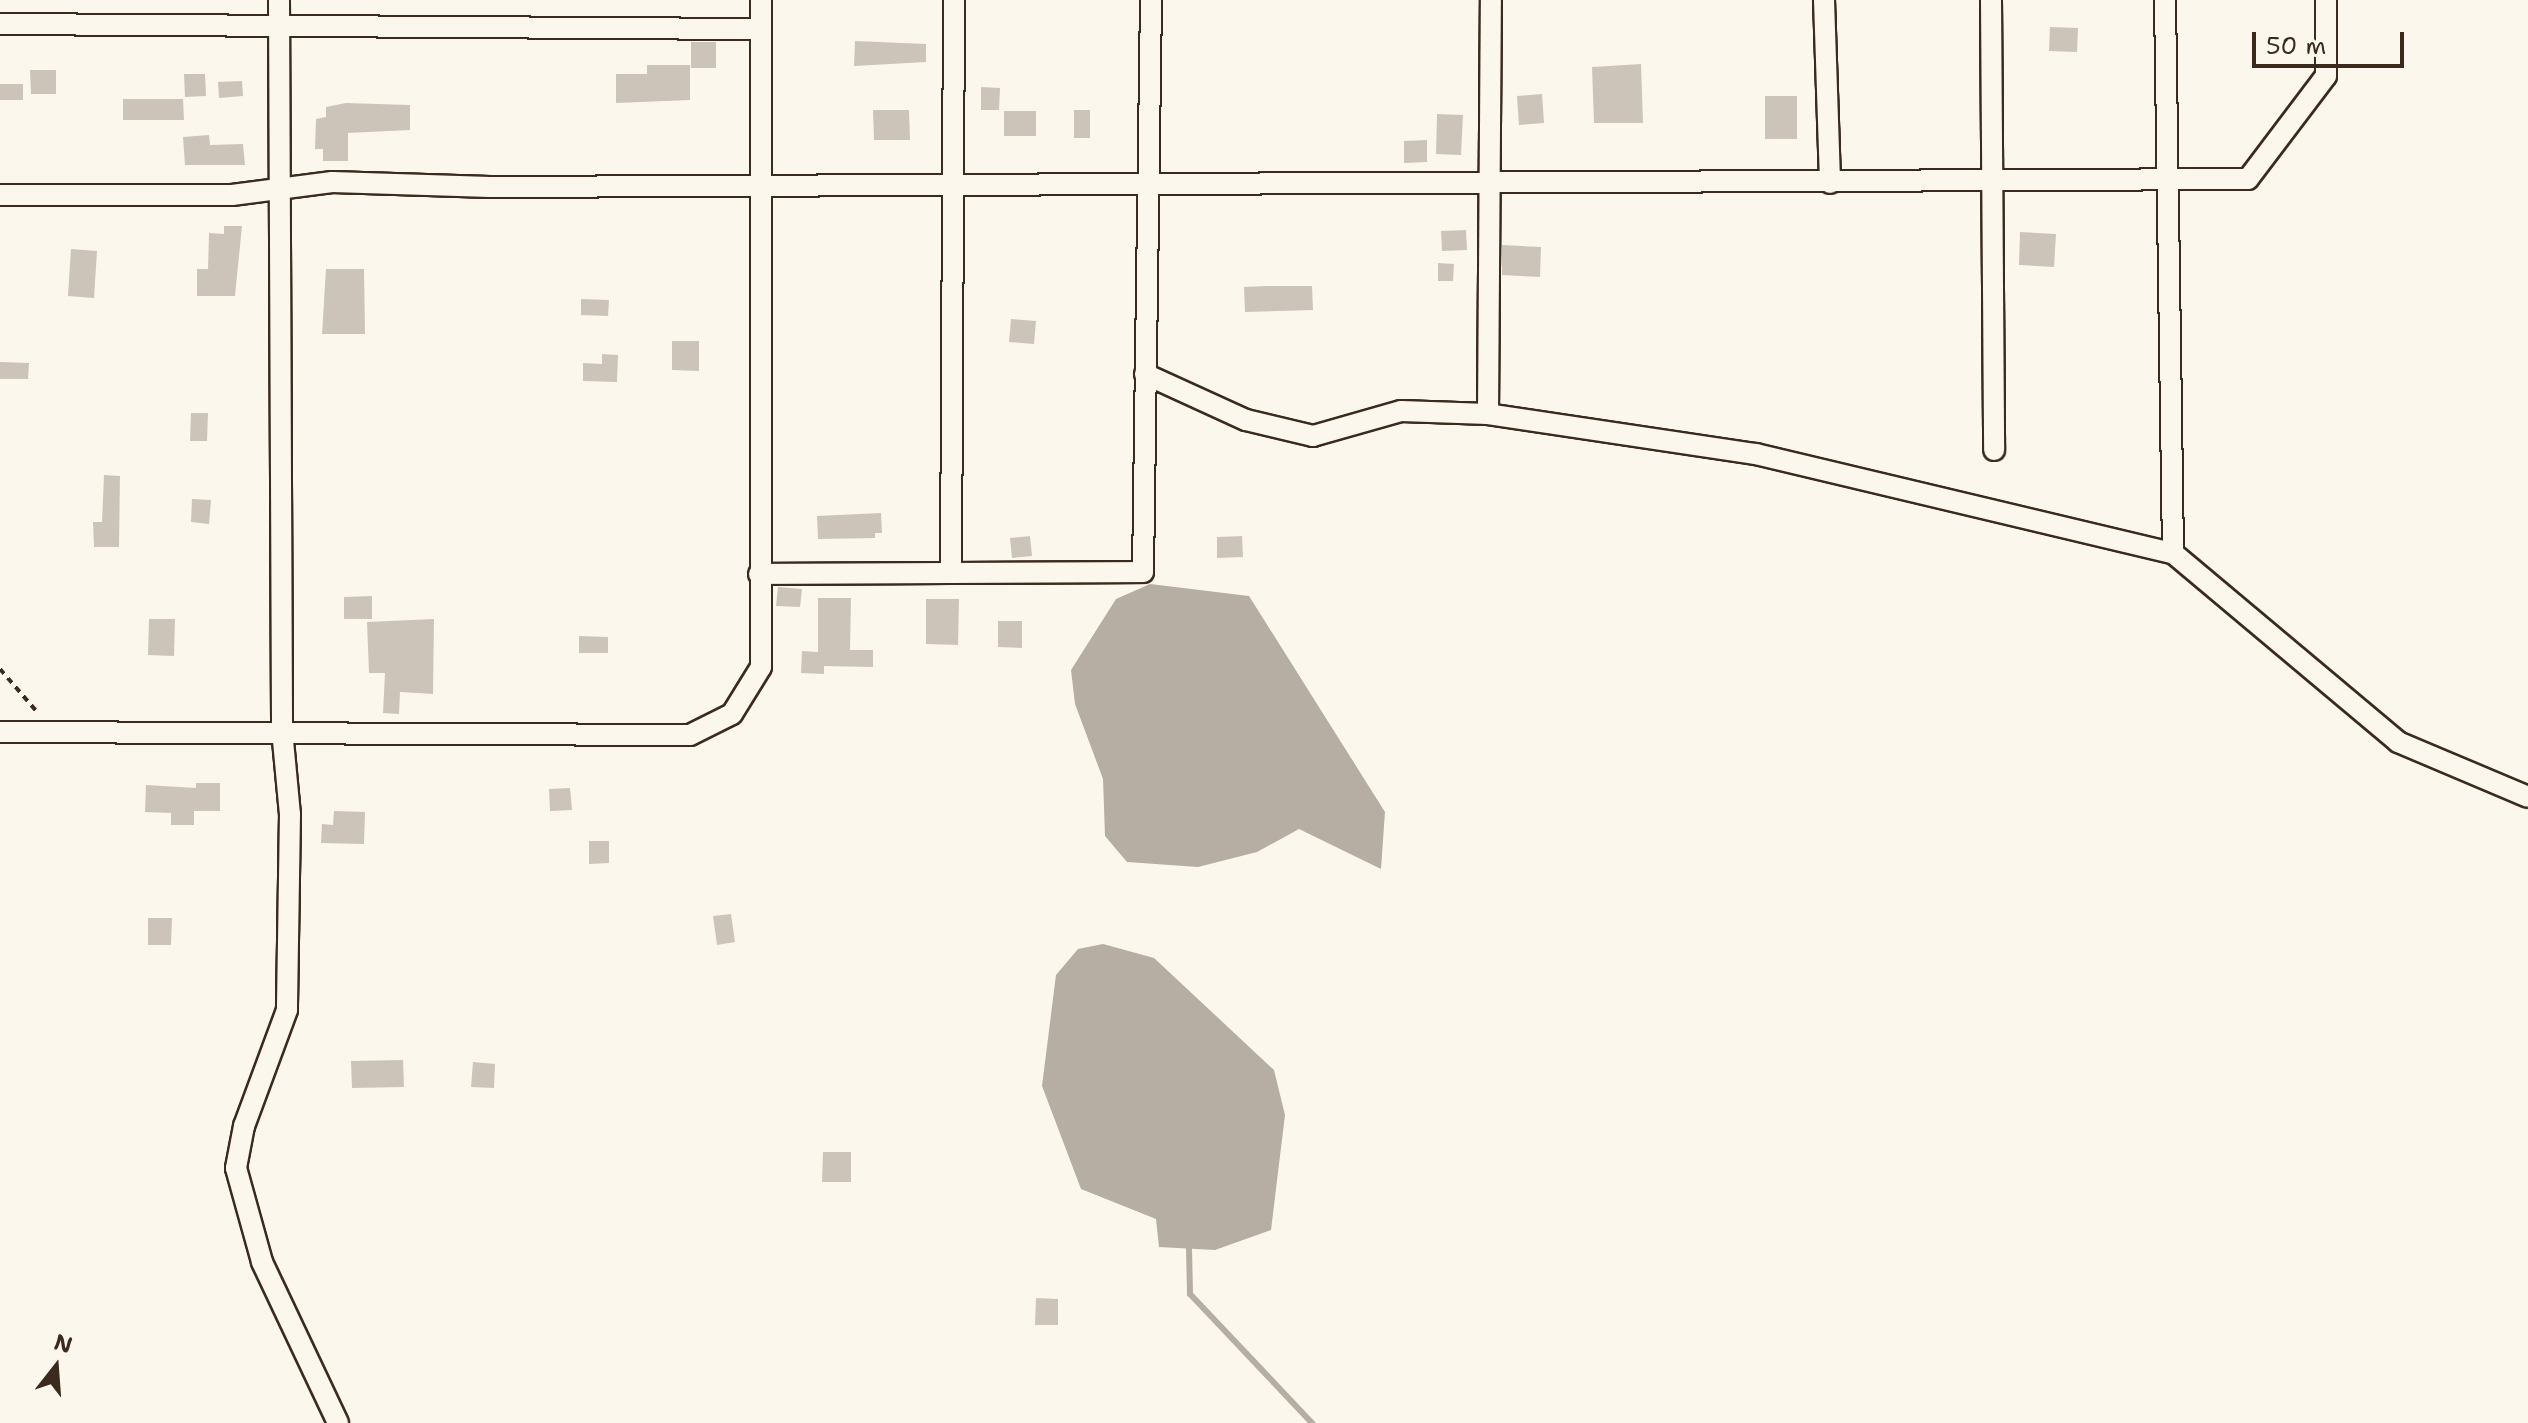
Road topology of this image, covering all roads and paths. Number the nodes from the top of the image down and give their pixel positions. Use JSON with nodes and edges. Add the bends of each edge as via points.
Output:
{"nodes":[{"id":1,"x":279,"y":0,"type":"edge"},
{"id":2,"x":761,"y":0,"type":"edge"},
{"id":3,"x":954,"y":0,"type":"edge"},
{"id":4,"x":1151,"y":0,"type":"edge"},
{"id":5,"x":1491,"y":0,"type":"edge"},
{"id":6,"x":1824,"y":0,"type":"edge"},
{"id":7,"x":1991,"y":0,"type":"edge"},
{"id":8,"x":2165,"y":0,"type":"edge"},
{"id":9,"x":2326,"y":0,"type":"edge"},
{"id":10,"x":0,"y":24,"type":"edge"},
{"id":11,"x":279,"y":26,"type":"junction"},
{"id":12,"x":761,"y":29,"type":"junction"},
{"id":13,"x":1493,"y":181,"type":"junction"},
{"id":14,"x":954,"y":182,"type":"junction"},
{"id":15,"x":1151,"y":182,"type":"junction"},
{"id":16,"x":2168,"y":182,"type":"junction"},
{"id":17,"x":1830,"y":183,"type":"junction"},
{"id":18,"x":1993,"y":183,"type":"junction"},
{"id":19,"x":764,"y":185,"type":"junction"},
{"id":20,"x":276,"y":187,"type":"junction"},
{"id":21,"x":0,"y":195,"type":"edge"},
{"id":22,"x":1145,"y":374,"type":"junction"},
{"id":23,"x":1488,"y":414,"type":"junction"},
{"id":24,"x":1994,"y":450,"type":"dead end"},
{"id":25,"x":2173,"y":553,"type":"junction"},
{"id":26,"x":951,"y":573,"type":"junction"},
{"id":27,"x":759,"y":574,"type":"junction"},
{"id":28,"x":0,"y":669,"type":"edge"},
{"id":29,"x":53,"y":730,"type":"junction"},
{"id":30,"x":282,"y":730,"type":"junction"},
{"id":31,"x":0,"y":732,"type":"edge"},
{"id":32,"x":2528,"y":797,"type":"edge"},
{"id":33,"x":338,"y":1423,"type":"edge"}],
"edges":[{"from":1,"to":11,"type":"street"},
{"from":2,"to":12,"type":"street"},
{"from":3,"to":14,"type":"street"},
{"from":4,"to":15,"type":"street"},
{"from":5,"to":13,"type":"street"},
{"from":6,"to":17,"type":"street"},
{"from":7,"to":18,"type":"street"},
{"from":8,"to":16,"type":"street"},
{"from":9,"to":16,"type":"street","via":[[2326,76],[2248,179]]},
{"from":10,"to":11,"type":"street"},
{"from":11,"to":12,"type":"street"},
{"from":11,"to":20,"type":"street"},
{"from":12,"to":19,"type":"street"},
{"from":13,"to":15,"type":"street"},
{"from":13,"to":17,"type":"street"},
{"from":13,"to":23,"type":"street"},
{"from":14,"to":15,"type":"street"},
{"from":14,"to":19,"type":"street"},
{"from":14,"to":26,"type":"street"},
{"from":15,"to":22,"type":"street"},
{"from":16,"to":18,"type":"street"},
{"from":16,"to":25,"type":"street"},
{"from":17,"to":18,"type":"street"},
{"from":18,"to":24,"type":"street"},
{"from":19,"to":20,"type":"street","via":[[332,182]]},
{"from":19,"to":27,"type":"street"},
{"from":20,"to":21,"type":"street","via":[[232,195]]},
{"from":20,"to":30,"type":"street"},
{"from":22,"to":23,"type":"street","via":[[1246,420],[1313,436],[1401,411]]},
{"from":22,"to":26,"type":"street","via":[[1143,572]]},
{"from":23,"to":25,"type":"street","via":[[1756,454]]},
{"from":25,"to":32,"type":"street","via":[[2398,742]]},
{"from":26,"to":27,"type":"street"},
{"from":27,"to":30,"type":"street","via":[[761,667],[732,714],[690,735]]},
{"from":28,"to":29,"type":"path"},
{"from":29,"to":30,"type":"street"},
{"from":29,"to":31,"type":"street"},
{"from":30,"to":33,"type":"street","via":[[290,814],[287,1010],[244,1126],[236,1168],[262,1262]]}]}
